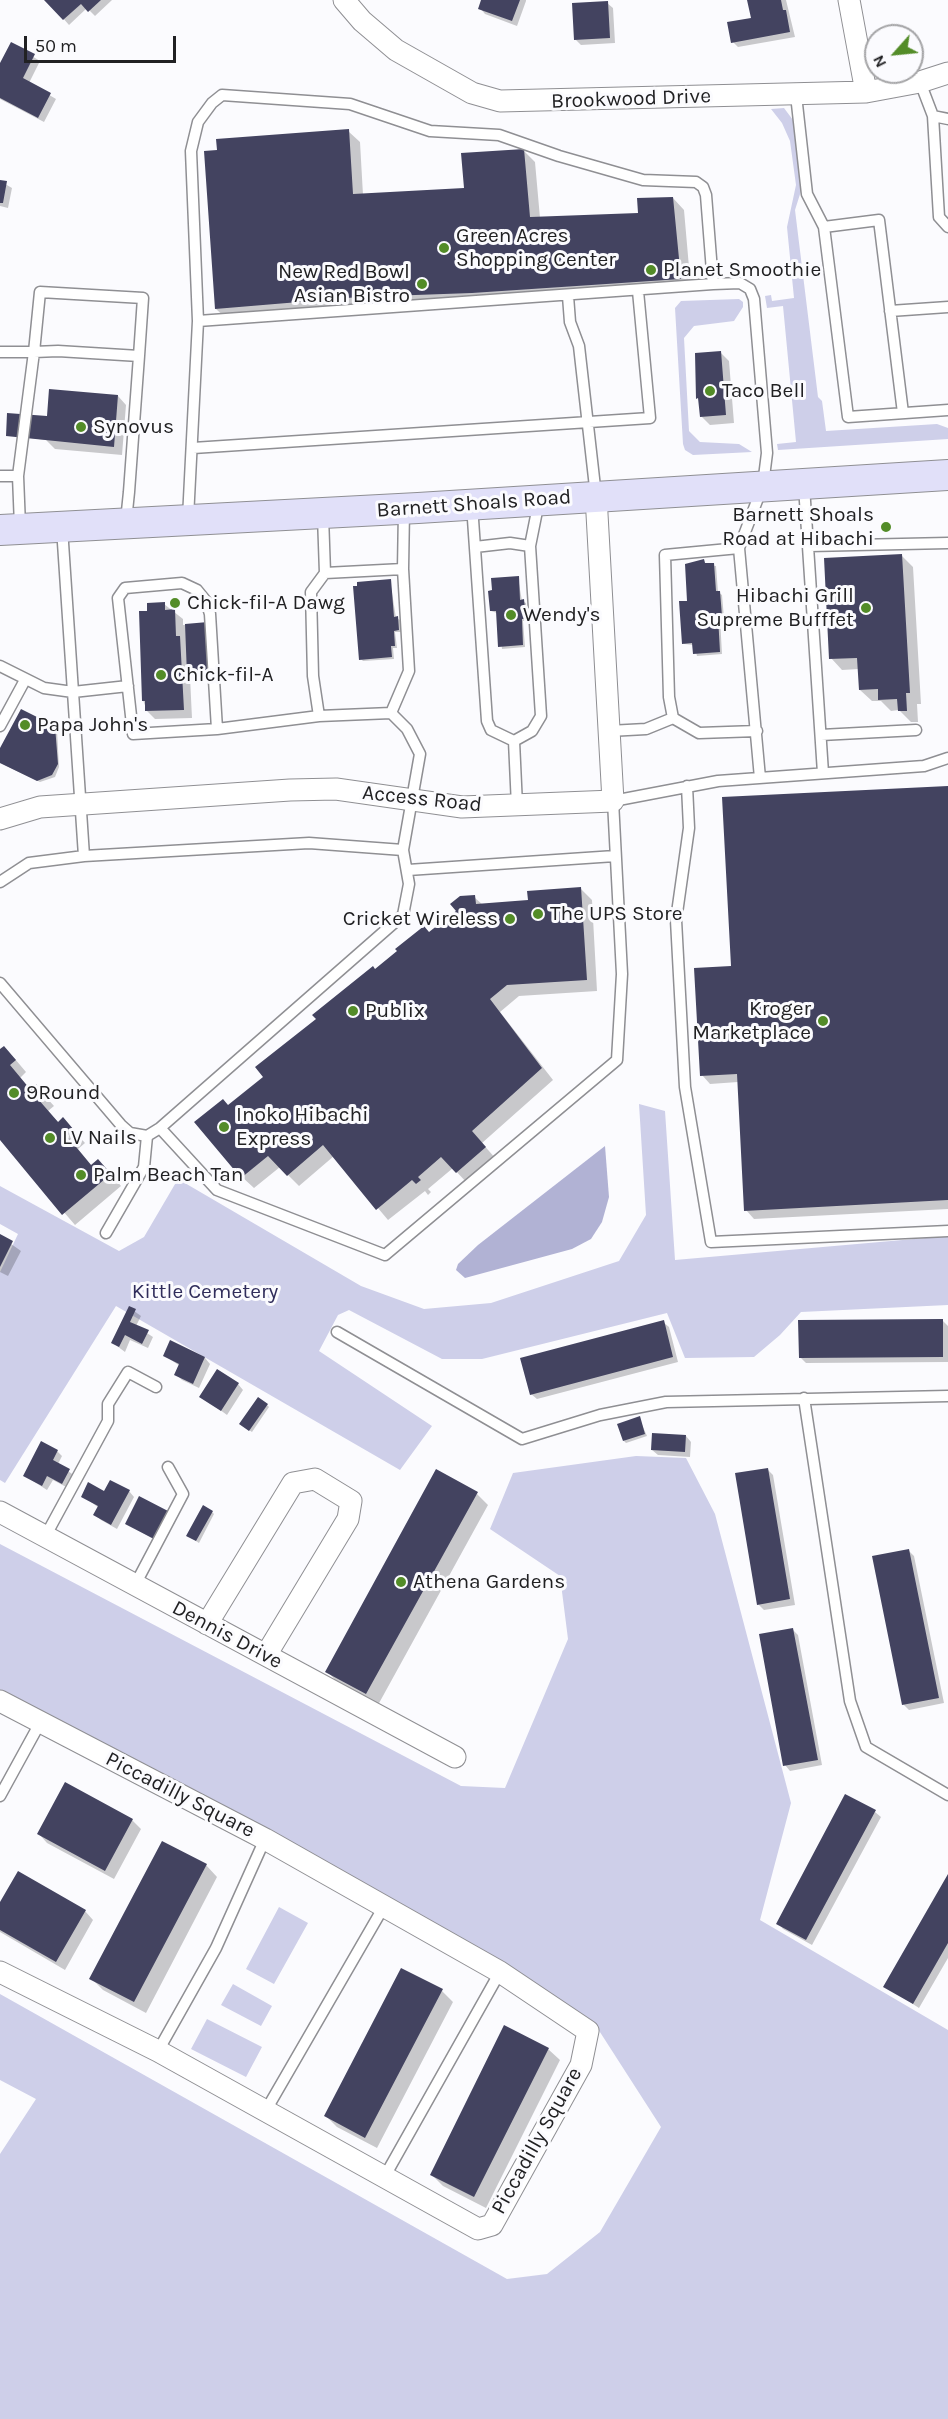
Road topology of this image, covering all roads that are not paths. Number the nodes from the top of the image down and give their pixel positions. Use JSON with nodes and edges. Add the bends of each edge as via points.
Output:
{"nodes":[{"id":1,"x":344,"y":0,"type":"edge"},
{"id":2,"x":849,"y":0,"type":"edge"},
{"id":3,"x":948,"y":74,"type":"edge"},
{"id":4,"x":924,"y":81,"type":"edge"},
{"id":5,"x":909,"y":84,"type":"edge"},
{"id":6,"x":921,"y":84,"type":"edge"},
{"id":7,"x":866,"y":92,"type":"junction"},
{"id":8,"x":796,"y":95,"type":"junction"},
{"id":9,"x":933,"y":116,"type":"junction"},
{"id":10,"x":948,"y":119,"type":"edge"},
{"id":11,"x":825,"y":227,"type":"junction"},
{"id":12,"x":948,"y":227,"type":"edge"},
{"id":13,"x":713,"y":284,"type":"junction"},
{"id":14,"x":638,"y":291,"type":"junction"},
{"id":15,"x":568,"y":296,"type":"junction"},
{"id":16,"x":948,"y":307,"type":"edge"},
{"id":17,"x":890,"y":311,"type":"junction"},
{"id":18,"x":198,"y":321,"type":"junction"},
{"id":19,"x":0,"y":352,"type":"edge"},
{"id":20,"x":34,"y":352,"type":"junction"},
{"id":21,"x":139,"y":356,"type":"junction"},
{"id":22,"x":948,"y":410,"type":"edge"},
{"id":23,"x":903,"y":413,"type":"junction"},
{"id":24,"x":587,"y":422,"type":"junction"},
{"id":25,"x":193,"y":448,"type":"junction"},
{"id":26,"x":948,"y":475,"type":"edge"},
{"id":27,"x":0,"y":476,"type":"edge"},
{"id":28,"x":18,"y":476,"type":"junction"},
{"id":29,"x":804,"y":482,"type":"junction"},
{"id":30,"x":763,"y":485,"type":"junction"},
{"id":31,"x":596,"y":496,"type":"junction"},
{"id":32,"x":539,"y":500,"type":"junction"},
{"id":33,"x":472,"y":504,"type":"junction"},
{"id":34,"x":404,"y":509,"type":"junction"},
{"id":35,"x":323,"y":513,"type":"junction"},
{"id":36,"x":188,"y":521,"type":"junction"},
{"id":37,"x":126,"y":525,"type":"junction"},
{"id":38,"x":62,"y":528,"type":"junction"},
{"id":39,"x":10,"y":530,"type":"edge"},
{"id":40,"x":948,"y":543,"type":"edge"},
{"id":41,"x":530,"y":546,"type":"junction"},
{"id":42,"x":809,"y":546,"type":"junction"},
{"id":43,"x":475,"y":547,"type":"junction"},
{"id":44,"x":740,"y":548,"type":"junction"},
{"id":45,"x":403,"y":568,"type":"junction"},
{"id":46,"x":325,"y":573,"type":"junction"},
{"id":47,"x":0,"y":666,"type":"edge"},
{"id":48,"x":25,"y":680,"type":"junction"},
{"id":49,"x":128,"y":686,"type":"junction"},
{"id":50,"x":73,"y":692,"type":"junction"},
{"id":51,"x":390,"y":713,"type":"junction"},
{"id":52,"x":319,"y":716,"type":"junction"},
{"id":53,"x":673,"y":718,"type":"junction"},
{"id":54,"x":0,"y":726,"type":"edge"},
{"id":55,"x":217,"y":729,"type":"junction"},
{"id":56,"x":757,"y":730,"type":"junction"},
{"id":57,"x":916,"y":730,"type":"dead end"},
{"id":58,"x":609,"y":731,"type":"junction"},
{"id":59,"x":821,"y":735,"type":"junction"},
{"id":60,"x":514,"y":741,"type":"junction"},
{"id":61,"x":948,"y":758,"type":"edge"},
{"id":62,"x":823,"y":773,"type":"junction"},
{"id":63,"x":760,"y":778,"type":"junction"},
{"id":64,"x":687,"y":786,"type":"junction"},
{"id":65,"x":410,"y":801,"type":"junction"},
{"id":66,"x":613,"y":801,"type":"junction"},
{"id":67,"x":80,"y":804,"type":"junction"},
{"id":68,"x":517,"y":806,"type":"junction"},
{"id":69,"x":0,"y":819,"type":"edge"},
{"id":70,"x":403,"y":850,"type":"junction"},
{"id":71,"x":615,"y":855,"type":"junction"},
{"id":72,"x":84,"y":856,"type":"junction"},
{"id":73,"x":408,"y":870,"type":"junction"},
{"id":74,"x":0,"y":882,"type":"edge"},
{"id":75,"x":0,"y":983,"type":"edge"},
{"id":76,"x":160,"y":1128,"type":"junction"},
{"id":77,"x":147,"y":1136,"type":"junction"},
{"id":78,"x":948,"y":1231,"type":"edge"},
{"id":79,"x":106,"y":1233,"type":"dead end"},
{"id":80,"x":337,"y":1332,"type":"dead end"},
{"id":81,"x":156,"y":1387,"type":"dead end"},
{"id":82,"x":948,"y":1396,"type":"edge"},
{"id":83,"x":804,"y":1398,"type":"junction"},
{"id":84,"x":168,"y":1467,"type":"dead end"},
{"id":85,"x":0,"y":1512,"type":"edge"},
{"id":86,"x":45,"y":1537,"type":"junction"},
{"id":87,"x":135,"y":1585,"type":"junction"},
{"id":88,"x":207,"y":1624,"type":"junction"},
{"id":89,"x":266,"y":1655,"type":"junction"},
{"id":90,"x":0,"y":1701,"type":"edge"},
{"id":91,"x":40,"y":1724,"type":"junction"},
{"id":92,"x":455,"y":1757,"type":"dead end"},
{"id":93,"x":948,"y":1795,"type":"edge"},
{"id":94,"x":0,"y":1796,"type":"edge"},
{"id":95,"x":265,"y":1839,"type":"junction"},
{"id":96,"x":383,"y":1908,"type":"junction"},
{"id":97,"x":0,"y":1972,"type":"edge"},
{"id":98,"x":500,"y":1972,"type":"junction"},
{"id":99,"x":158,"y":2051,"type":"junction"},
{"id":100,"x":265,"y":2112,"type":"junction"},
{"id":101,"x":385,"y":2176,"type":"junction"}],
"edges":[{"from":1,"to":8,"type":"street","name":"Brookwood Drive","via":[[396,50],[472,93],[500,101]]},
{"from":2,"to":7,"type":"street"},
{"from":3,"to":4,"type":"street","name":"Brookwood Drive"},
{"from":5,"to":7,"type":"street","name":"Brookwood Drive"},
{"from":6,"to":9,"type":"lane"},
{"from":7,"to":8,"type":"street","name":"Brookwood Drive"},
{"from":8,"to":11,"type":"lane","via":[[807,194]]},
{"from":9,"to":10,"type":"lane"},
{"from":9,"to":12,"type":"lane","via":[[939,217]]},
{"from":11,"to":17,"type":"lane","via":[[879,220]]},
{"from":11,"to":23,"type":"lane","via":[[848,417]]},
{"from":13,"to":14,"type":"lane"},
{"from":13,"to":18,"type":"lane","via":[[706,195],[696,182],[644,180],[499,135],[430,131],[350,104],[222,95],[198,122],[191,151]]},
{"from":13,"to":30,"type":"lane","via":[[740,284],[750,289],[754,299],[767,453]]},
{"from":14,"to":15,"type":"lane"},
{"from":14,"to":24,"type":"lane","via":[[650,418]]},
{"from":15,"to":18,"type":"lane"},
{"from":15,"to":24,"type":"lane","via":[[570,322],[579,346]]},
{"from":16,"to":17,"type":"lane"},
{"from":17,"to":23,"type":"lane"},
{"from":18,"to":25,"type":"lane"},
{"from":19,"to":20,"type":"lane"},
{"from":20,"to":21,"type":"lane"},
{"from":20,"to":21,"type":"lane","via":[[40,292],[143,298]]},
{"from":20,"to":28,"type":"lane"},
{"from":21,"to":37,"type":"lane"},
{"from":22,"to":23,"type":"lane"},
{"from":24,"to":25,"type":"lane"},
{"from":24,"to":31,"type":"lane"},
{"from":25,"to":36,"type":"lane"},
{"from":26,"to":29,"type":"main road","name":"Barnett Shoals Road"},
{"from":27,"to":28,"type":"lane"},
{"from":28,"to":39,"type":"lane"},
{"from":29,"to":30,"type":"main road","name":"Barnett Shoals Road"},
{"from":29,"to":42,"type":"lane"},
{"from":30,"to":31,"type":"main road","name":"Barnett Shoals Road"},
{"from":30,"to":44,"type":"lane"},
{"from":31,"to":32,"type":"main road","name":"Barnett Shoals Road"},
{"from":31,"to":58,"type":"street"},
{"from":32,"to":33,"type":"main road","name":"Barnett Shoals Road"},
{"from":32,"to":41,"type":"lane"},
{"from":33,"to":34,"type":"main road","name":"Barnett Shoals Road"},
{"from":33,"to":43,"type":"lane"},
{"from":34,"to":35,"type":"main road","name":"Barnett Shoals Road"},
{"from":34,"to":45,"type":"lane"},
{"from":35,"to":36,"type":"main road","name":"Barnett Shoals Road"},
{"from":35,"to":46,"type":"lane"},
{"from":36,"to":37,"type":"main road","name":"Barnett Shoals Road"},
{"from":37,"to":38,"type":"main road","name":"Barnett Shoals Road"},
{"from":38,"to":39,"type":"main road","name":"Barnett Shoals Road"},
{"from":38,"to":50,"type":"lane"},
{"from":40,"to":42,"type":"lane"},
{"from":41,"to":43,"type":"lane","via":[[510,543]]},
{"from":41,"to":60,"type":"lane","via":[[541,716],[531,731]]},
{"from":42,"to":59,"type":"lane"},
{"from":43,"to":60,"type":"lane","via":[[487,721],[491,730]]},
{"from":44,"to":53,"type":"lane","via":[[665,555]]},
{"from":44,"to":56,"type":"lane"},
{"from":45,"to":46,"type":"lane"},
{"from":45,"to":51,"type":"lane","via":[[409,671]]},
{"from":46,"to":52,"type":"lane","via":[[311,592],[313,676]]},
{"from":47,"to":48,"type":"lane"},
{"from":48,"to":50,"type":"lane","via":[[44,688]]},
{"from":48,"to":54,"type":"lane"},
{"from":49,"to":50,"type":"lane"},
{"from":49,"to":55,"type":"lane","via":[[133,734]]},
{"from":49,"to":55,"type":"lane","via":[[118,598],[125,588],[138,585],[190,585],[206,601],[210,614]]},
{"from":50,"to":67,"type":"lane"},
{"from":51,"to":52,"type":"lane"},
{"from":51,"to":65,"type":"lane","via":[[407,729],[420,754]]},
{"from":52,"to":55,"type":"lane"},
{"from":53,"to":56,"type":"lane","via":[[699,733]]},
{"from":53,"to":58,"type":"lane","via":[[646,729]]},
{"from":56,"to":63,"type":"lane"},
{"from":57,"to":59,"type":"lane"},
{"from":58,"to":66,"type":"street"},
{"from":59,"to":62,"type":"lane"},
{"from":60,"to":68,"type":"lane"},
{"from":61,"to":62,"type":"lane","via":[[924,766]]},
{"from":62,"to":63,"type":"lane"},
{"from":63,"to":64,"type":"lane"},
{"from":64,"to":66,"type":"lane"},
{"from":64,"to":78,"type":"lane","via":[[689,828],[676,920],[685,1087],[711,1242]]},
{"from":65,"to":67,"type":"street","name":"Access Road","via":[[336,789]]},
{"from":65,"to":68,"type":"street","name":"Access Road","via":[[462,807]]},
{"from":65,"to":70,"type":"lane"},
{"from":66,"to":68,"type":"street","name":"Access Road"},
{"from":66,"to":71,"type":"lane"},
{"from":67,"to":69,"type":"street","name":"Access Road","via":[[40,807]]},
{"from":67,"to":72,"type":"lane"},
{"from":70,"to":72,"type":"lane","via":[[309,843]]},
{"from":70,"to":73,"type":"lane"},
{"from":71,"to":73,"type":"lane"},
{"from":71,"to":76,"type":"lane","via":[[622,974],[617,1060],[385,1255],[217,1190]]},
{"from":72,"to":74,"type":"lane","via":[[29,863]]},
{"from":73,"to":76,"type":"lane","via":[[409,891],[403,915]]},
{"from":75,"to":77,"type":"lane","via":[[121,1125],[130,1133]]},
{"from":76,"to":77,"type":"lane"},
{"from":77,"to":79,"type":"lane","via":[[144,1167]]},
{"from":80,"to":83,"type":"lane","via":[[522,1439],[655,1403]]},
{"from":81,"to":86,"type":"lane","via":[[128,1372],[108,1404],[108,1421]]},
{"from":82,"to":83,"type":"lane"},
{"from":83,"to":93,"type":"lane","via":[[850,1701],[866,1747]]},
{"from":84,"to":87,"type":"lane","via":[[183,1494]]},
{"from":85,"to":86,"type":"street","name":"Dennis Drive"},
{"from":86,"to":87,"type":"street","name":"Dennis Drive"},
{"from":87,"to":88,"type":"street","name":"Dennis Drive"},
{"from":88,"to":89,"type":"street","name":"Dennis Drive"},
{"from":88,"to":89,"type":"street","via":[[293,1483],[315,1479],[351,1501],[348,1519]]},
{"from":89,"to":92,"type":"street","name":"Dennis Drive"},
{"from":90,"to":91,"type":"street","name":"Piccadilly Square"},
{"from":91,"to":94,"type":"lane"},
{"from":91,"to":95,"type":"street","name":"Piccadilly Square"},
{"from":95,"to":96,"type":"street","name":"Piccadilly Square"},
{"from":95,"to":99,"type":"lane","via":[[216,1948]]},
{"from":96,"to":98,"type":"street","name":"Piccadilly Square"},
{"from":96,"to":100,"type":"lane"},
{"from":97,"to":99,"type":"street","name":"Piccadilly Square"},
{"from":98,"to":101,"type":"lane"},
{"from":98,"to":101,"type":"street","name":"Piccadilly Square","via":[[588,2031],[581,2065],[492,2225],[478,2229]]},
{"from":99,"to":100,"type":"street","name":"Piccadilly Square"},
{"from":100,"to":101,"type":"street","name":"Piccadilly Square"}]}
